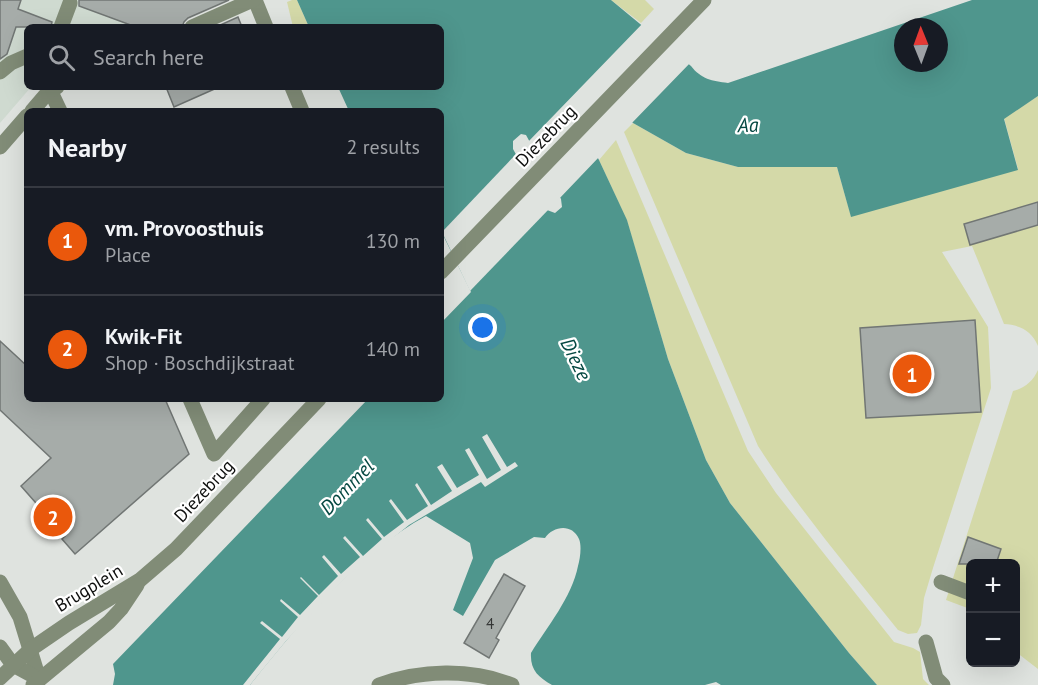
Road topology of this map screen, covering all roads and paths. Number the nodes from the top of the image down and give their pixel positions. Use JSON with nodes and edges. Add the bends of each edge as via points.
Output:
{"nodes":[{"id":1,"x":254,"y":0,"type":"edge"},
{"id":2,"x":704,"y":0,"type":"edge"},
{"id":3,"x":70,"y":3,"type":"dead end"},
{"id":4,"x":63,"y":24,"type":"edge"},
{"id":5,"x":199,"y":24,"type":"edge"},
{"id":6,"x":265,"y":24,"type":"edge"},
{"id":7,"x":24,"y":57,"type":"edge"},
{"id":8,"x":0,"y":72,"type":"edge"},
{"id":9,"x":52,"y":90,"type":"edge"},
{"id":10,"x":55,"y":90,"type":"edge"},
{"id":11,"x":293,"y":90,"type":"edge"},
{"id":12,"x":35,"y":108,"type":"edge"},
{"id":13,"x":59,"y":108,"type":"edge"},
{"id":14,"x":302,"y":108,"type":"edge"},
{"id":15,"x":24,"y":120,"type":"edge"},
{"id":16,"x":0,"y":147,"type":"edge"},
{"id":17,"x":444,"y":269,"type":"edge"},
{"id":18,"x":191,"y":402,"type":"edge"},
{"id":19,"x":260,"y":402,"type":"edge"},
{"id":20,"x":316,"y":402,"type":"edge"},
{"id":21,"x":140,"y":580,"type":"junction"},
{"id":22,"x":0,"y":582,"type":"edge"},
{"id":23,"x":941,"y":582,"type":"dead end"},
{"id":24,"x":966,"y":591,"type":"edge"},
{"id":25,"x":926,"y":642,"type":"dead end"},
{"id":26,"x":0,"y":647,"type":"edge"},
{"id":27,"x":31,"y":649,"type":"junction"},
{"id":28,"x":13,"y":665,"type":"junction"},
{"id":29,"x":0,"y":678,"type":"edge"},
{"id":30,"x":36,"y":682,"type":"edge"},
{"id":31,"x":502,"y":683,"type":"edge"},
{"id":32,"x":379,"y":685,"type":"edge"},
{"id":33,"x":943,"y":685,"type":"edge"}],
"edges":[{"from":1,"to":5,"type":"street"},
{"from":1,"to":6,"type":"street"},
{"from":2,"to":17,"type":"street","name":"Diezebrug"},
{"from":3,"to":4,"type":"street"},
{"from":7,"to":8,"type":"street"},
{"from":9,"to":12,"type":"street"},
{"from":10,"to":13,"type":"street"},
{"from":11,"to":14,"type":"street"},
{"from":15,"to":16,"type":"street"},
{"from":18,"to":19,"type":"street","via":[[214,454]]},
{"from":20,"to":21,"type":"street","name":"Diezebrug","via":[[176,549]]},
{"from":21,"to":27,"type":"street","name":"Brugplein"},
{"from":21,"to":30,"type":"street","name":"Brugplein","via":[[108,622]]},
{"from":22,"to":27,"type":"street","via":[[20,617]]},
{"from":23,"to":24,"type":"street"},
{"from":25,"to":33,"type":"street","via":[[936,678]]},
{"from":26,"to":28,"type":"street"},
{"from":27,"to":28,"type":"street","name":"Brugplein"},
{"from":27,"to":30,"type":"street"},
{"from":28,"to":29,"type":"street","name":"Brugplein"},
{"from":28,"to":30,"type":"street"},
{"from":31,"to":32,"type":"street","via":[[467,675],[425,675]]}]}
